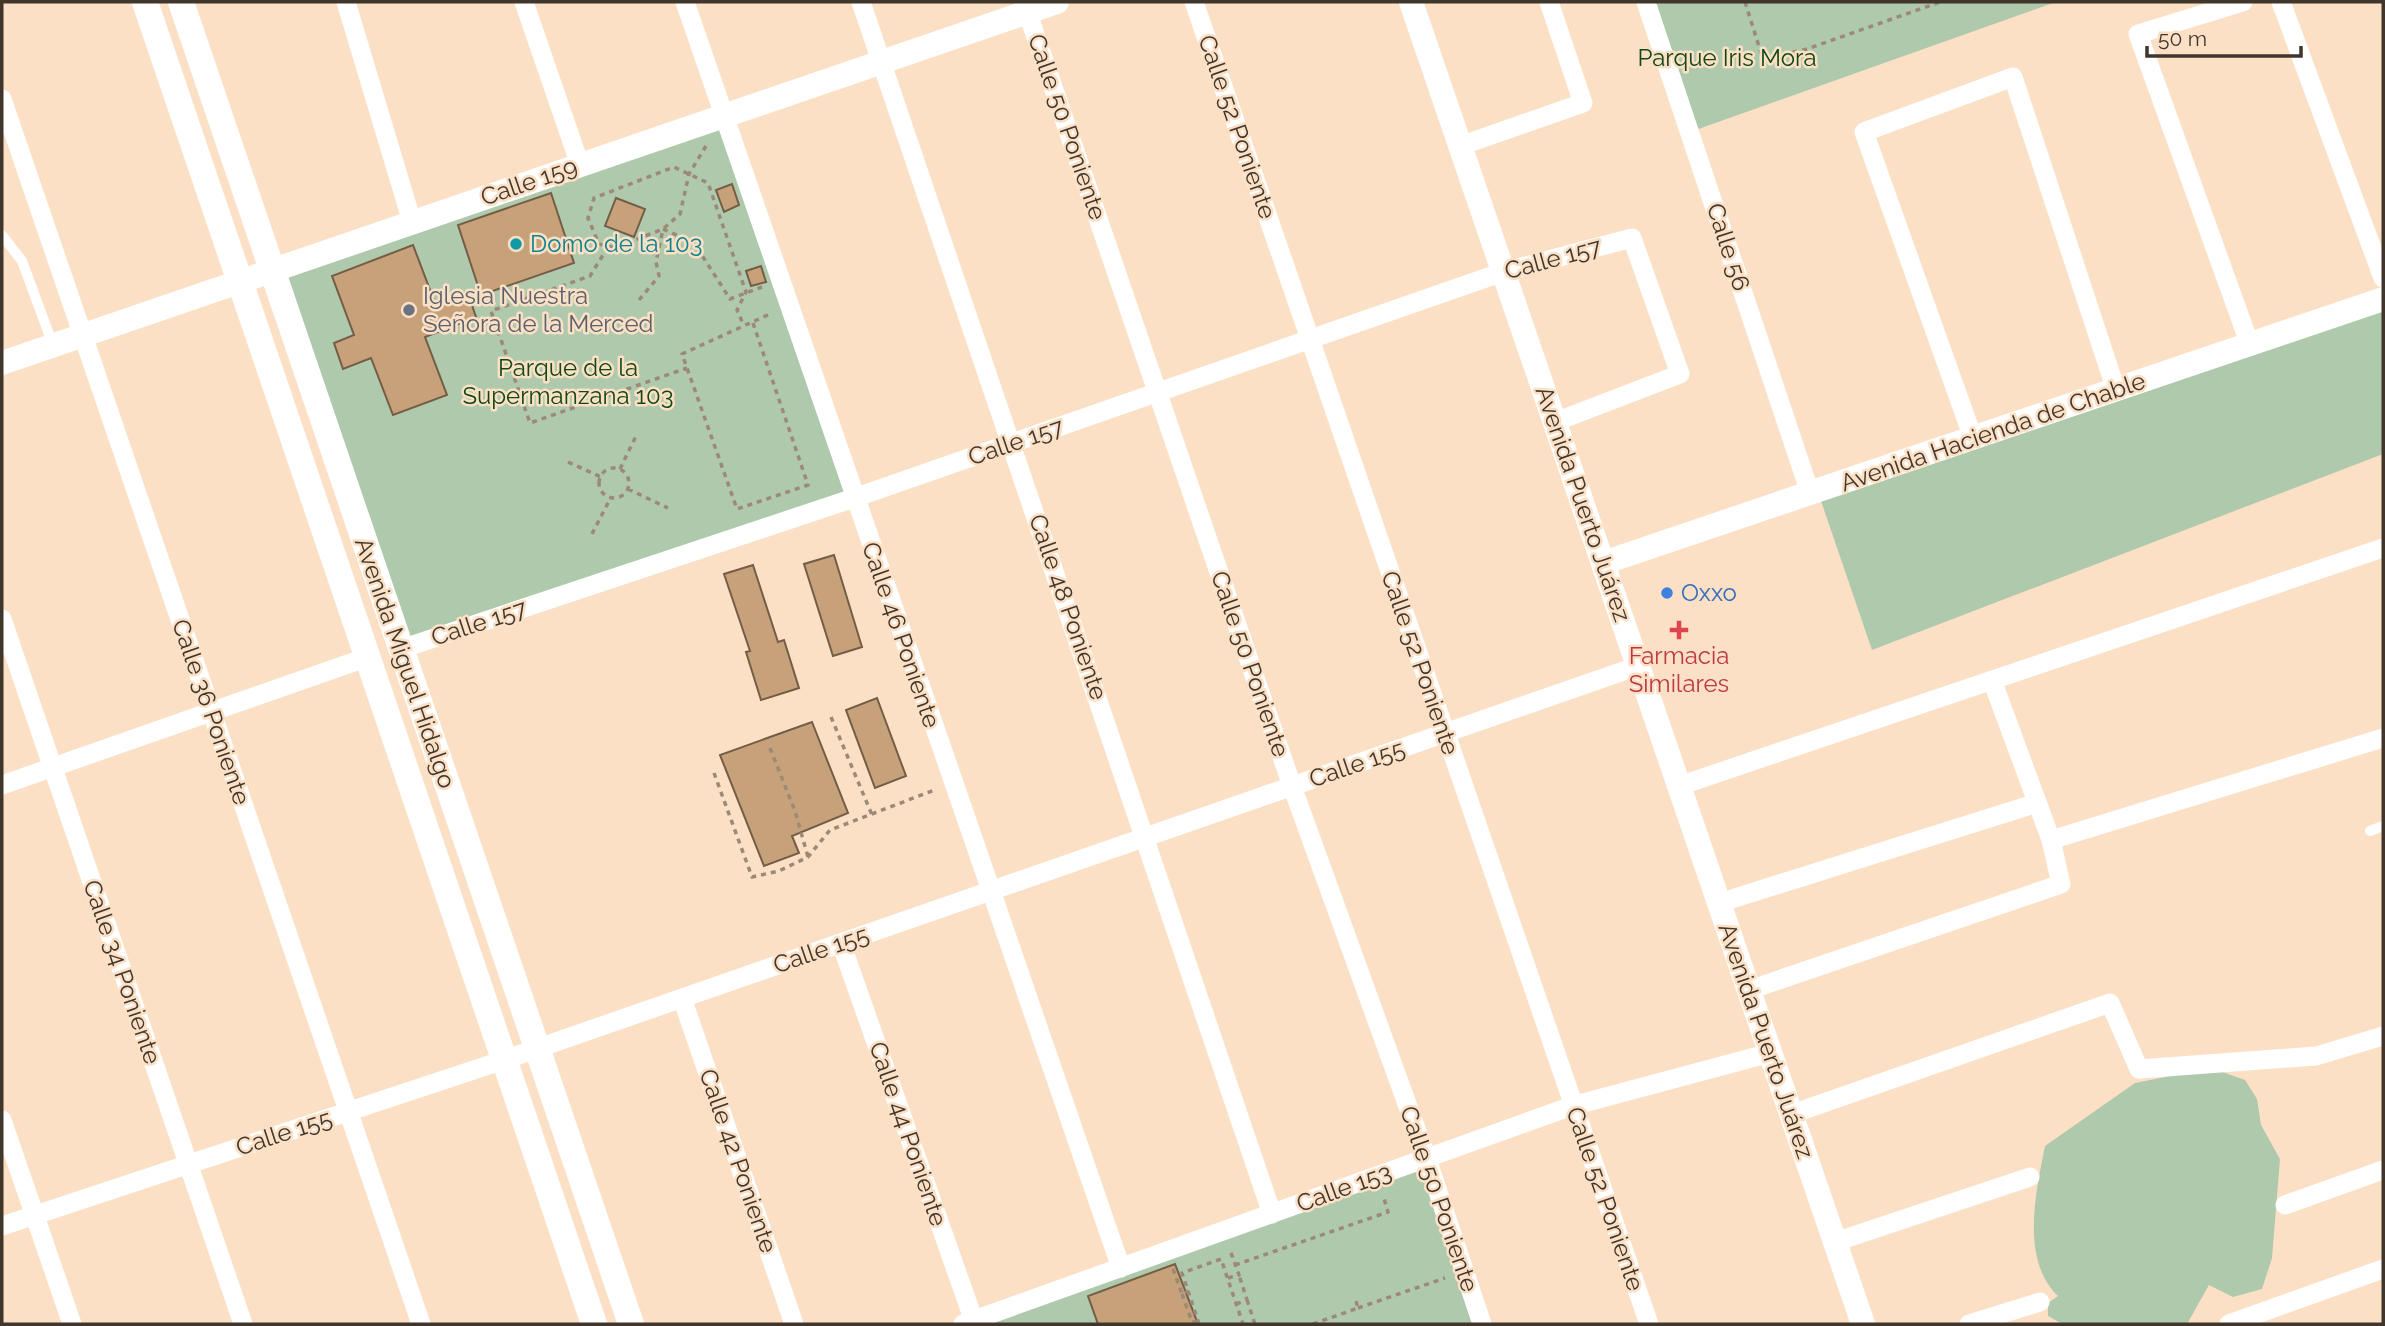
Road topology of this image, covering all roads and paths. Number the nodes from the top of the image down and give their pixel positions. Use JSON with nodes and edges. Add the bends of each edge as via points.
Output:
{"nodes":[{"id":1,"x":145,"y":2,"type":"edge"},
{"id":2,"x":181,"y":2,"type":"edge"},
{"id":3,"x":346,"y":2,"type":"edge"},
{"id":4,"x":524,"y":2,"type":"edge"},
{"id":5,"x":685,"y":2,"type":"edge"},
{"id":6,"x":861,"y":2,"type":"edge"},
{"id":7,"x":1057,"y":2,"type":"edge"},
{"id":8,"x":1194,"y":2,"type":"edge"},
{"id":9,"x":1549,"y":2,"type":"edge"},
{"id":10,"x":1646,"y":2,"type":"edge"},
{"id":11,"x":1745,"y":2,"type":"edge"},
{"id":12,"x":1940,"y":2,"type":"edge"},
{"id":13,"x":2243,"y":2,"type":"edge"},
{"id":14,"x":2281,"y":2,"type":"edge"},
{"id":15,"x":1416,"y":3,"type":"edge"},
{"id":16,"x":1026,"y":7,"type":"edge"},
{"id":17,"x":882,"y":62,"type":"junction"},
{"id":18,"x":2,"y":99,"type":"edge"},
{"id":19,"x":723,"y":116,"type":"junction"},
{"id":20,"x":1460,"y":146,"type":"junction"},
{"id":21,"x":580,"y":165,"type":"junction"},
{"id":22,"x":689,"y":174,"type":"junction"},
{"id":23,"x":412,"y":222,"type":"junction"},
{"id":24,"x":663,"y":229,"type":"junction"},
{"id":25,"x":2,"y":235,"type":"edge"},
{"id":26,"x":608,"y":247,"type":"junction"},
{"id":27,"x":272,"y":270,"type":"junction"},
{"id":28,"x":1503,"y":272,"type":"junction"},
{"id":29,"x":2383,"y":278,"type":"edge"},
{"id":30,"x":240,"y":281,"type":"junction"},
{"id":31,"x":746,"y":292,"type":"junction"},
{"id":32,"x":766,"y":296,"type":"dead end"},
{"id":33,"x":2383,"y":299,"type":"edge"},
{"id":34,"x":639,"y":300,"type":"dead end"},
{"id":35,"x":769,"y":305,"type":"dead end"},
{"id":36,"x":753,"y":323,"type":"junction"},
{"id":37,"x":744,"y":326,"type":"junction"},
{"id":38,"x":82,"y":335,"type":"junction"},
{"id":39,"x":1310,"y":340,"type":"junction"},
{"id":40,"x":53,"y":345,"type":"junction"},
{"id":41,"x":2250,"y":345,"type":"junction"},
{"id":42,"x":2,"y":363,"type":"edge"},
{"id":43,"x":687,"y":368,"type":"junction"},
{"id":44,"x":2116,"y":390,"type":"junction"},
{"id":45,"x":1157,"y":392,"type":"junction"},
{"id":46,"x":1555,"y":422,"type":"junction"},
{"id":47,"x":637,"y":434,"type":"dead end"},
{"id":48,"x":1973,"y":438,"type":"junction"},
{"id":49,"x":1012,"y":443,"type":"junction"},
{"id":50,"x":568,"y":462,"type":"dead end"},
{"id":51,"x":621,"y":469,"type":"junction"},
{"id":52,"x":601,"y":477,"type":"junction"},
{"id":53,"x":628,"y":489,"type":"junction"},
{"id":54,"x":1810,"y":493,"type":"junction"},
{"id":55,"x":611,"y":497,"type":"junction"},
{"id":56,"x":855,"y":498,"type":"junction"},
{"id":57,"x":668,"y":508,"type":"dead end"},
{"id":58,"x":592,"y":534,"type":"dead end"},
{"id":59,"x":2383,"y":548,"type":"edge"},
{"id":60,"x":1603,"y":563,"type":"junction"},
{"id":61,"x":2,"y":619,"type":"edge"},
{"id":62,"x":401,"y":649,"type":"junction"},
{"id":63,"x":368,"y":657,"type":"junction"},
{"id":64,"x":1638,"y":666,"type":"junction"},
{"id":65,"x":1992,"y":680,"type":"junction"},
{"id":66,"x":211,"y":712,"type":"junction"},
{"id":67,"x":831,"y":717,"type":"dead end"},
{"id":68,"x":1444,"y":734,"type":"junction"},
{"id":69,"x":2383,"y":738,"type":"edge"},
{"id":70,"x":771,"y":748,"type":"dead end"},
{"id":71,"x":53,"y":767,"type":"junction"},
{"id":72,"x":714,"y":773,"type":"dead end"},
{"id":73,"x":952,"y":783,"type":"junction"},
{"id":74,"x":2,"y":785,"type":"edge"},
{"id":75,"x":1292,"y":786,"type":"junction"},
{"id":76,"x":1679,"y":786,"type":"junction"},
{"id":77,"x":2037,"y":803,"type":"junction"},
{"id":78,"x":872,"y":815,"type":"junction"},
{"id":79,"x":2383,"y":826,"type":"edge"},
{"id":80,"x":2370,"y":831,"type":"dead end"},
{"id":81,"x":1147,"y":837,"type":"junction"},
{"id":82,"x":2051,"y":840,"type":"junction"},
{"id":83,"x":808,"y":857,"type":"junction"},
{"id":84,"x":989,"y":892,"type":"junction"},
{"id":85,"x":1719,"y":902,"type":"junction"},
{"id":86,"x":841,"y":943,"type":"junction"},
{"id":87,"x":1749,"y":990,"type":"junction"},
{"id":88,"x":682,"y":998,"type":"junction"},
{"id":89,"x":2383,"y":1036,"type":"edge"},
{"id":90,"x":536,"y":1049,"type":"junction"},
{"id":91,"x":1770,"y":1053,"type":"junction"},
{"id":92,"x":504,"y":1060,"type":"junction"},
{"id":93,"x":1572,"y":1106,"type":"junction"},
{"id":94,"x":348,"y":1112,"type":"junction"},
{"id":95,"x":1791,"y":1114,"type":"junction"},
{"id":96,"x":2,"y":1119,"type":"edge"},
{"id":97,"x":1427,"y":1158,"type":"junction"},
{"id":98,"x":188,"y":1165,"type":"junction"},
{"id":99,"x":2383,"y":1170,"type":"edge"},
{"id":100,"x":2030,"y":1177,"type":"dead end"},
{"id":101,"x":2285,"y":1205,"type":"dead end"},
{"id":102,"x":1388,"y":1212,"type":"dead end"},
{"id":103,"x":1272,"y":1214,"type":"junction"},
{"id":104,"x":35,"y":1215,"type":"junction"},
{"id":105,"x":2,"y":1226,"type":"edge"},
{"id":106,"x":1835,"y":1242,"type":"junction"},
{"id":107,"x":1218,"y":1252,"type":"dead end"},
{"id":108,"x":1184,"y":1263,"type":"dead end"},
{"id":109,"x":1235,"y":1265,"type":"junction"},
{"id":110,"x":1121,"y":1268,"type":"junction"},
{"id":111,"x":2383,"y":1269,"type":"edge"},
{"id":112,"x":1464,"y":1272,"type":"junction"},
{"id":113,"x":1238,"y":1275,"type":"junction"},
{"id":114,"x":1227,"y":1278,"type":"junction"},
{"id":115,"x":1188,"y":1291,"type":"junction"},
{"id":116,"x":1182,"y":1294,"type":"junction"},
{"id":117,"x":1355,"y":1298,"type":"dead end"},
{"id":118,"x":1247,"y":1300,"type":"junction"},
{"id":119,"x":2040,"y":1302,"type":"dead end"},
{"id":120,"x":1236,"y":1304,"type":"junction"},
{"id":121,"x":1358,"y":1308,"type":"junction"},
{"id":122,"x":1199,"y":1322,"type":"edge"},
{"id":123,"x":971,"y":1323,"type":"edge"},
{"id":124,"x":1192,"y":1323,"type":"edge"},
{"id":125,"x":72,"y":1324,"type":"edge"},
{"id":126,"x":243,"y":1324,"type":"edge"},
{"id":127,"x":421,"y":1324,"type":"edge"},
{"id":128,"x":594,"y":1324,"type":"edge"},
{"id":129,"x":631,"y":1324,"type":"edge"},
{"id":130,"x":794,"y":1324,"type":"edge"},
{"id":131,"x":1243,"y":1324,"type":"edge"},
{"id":132,"x":1255,"y":1324,"type":"edge"},
{"id":133,"x":1314,"y":1324,"type":"edge"},
{"id":134,"x":1482,"y":1324,"type":"edge"},
{"id":135,"x":1648,"y":1324,"type":"edge"},
{"id":136,"x":1863,"y":1324,"type":"edge"},
{"id":137,"x":1969,"y":1324,"type":"edge"},
{"id":138,"x":2229,"y":1324,"type":"edge"}],
"edges":[{"from":1,"to":30,"type":"main road","name":"Avenida Miguel Hidalgo"},
{"from":2,"to":27,"type":"main road","name":"Avenida Miguel Hidalgo"},
{"from":3,"to":23,"type":"street"},
{"from":4,"to":21,"type":"street"},
{"from":5,"to":19,"type":"street","name":"Calle 46 Poniente"},
{"from":6,"to":17,"type":"street","name":"Calle 48 Poniente"},
{"from":7,"to":16,"type":"street","name":"Calle 159"},
{"from":8,"to":39,"type":"street","name":"Calle 52 Poniente"},
{"from":9,"to":20,"type":"street","via":[[1583,103]]},
{"from":10,"to":54,"type":"street","name":"Calle 56"},
{"from":11,"to":12,"type":"path","via":[[1763,59],[1807,49]]},
{"from":13,"to":41,"type":"street","via":[[2138,34]]},
{"from":14,"to":29,"type":"street"},
{"from":15,"to":20,"type":"street","name":"Avenida Puerto Juárez"},
{"from":16,"to":17,"type":"street","name":"Calle 159"},
{"from":16,"to":45,"type":"street","name":"Calle 50 Poniente"},
{"from":17,"to":19,"type":"street","name":"Calle 159"},
{"from":17,"to":49,"type":"street","name":"Calle 48 Poniente"},
{"from":18,"to":38,"type":"street","name":"Calle 36 Poniente"},
{"from":19,"to":21,"type":"street","name":"Calle 159"},
{"from":19,"to":56,"type":"street","name":"Calle 46 Poniente"},
{"from":20,"to":28,"type":"street","name":"Avenida Puerto Juárez"},
{"from":21,"to":23,"type":"street","name":"Calle 159"},
{"from":22,"to":24,"type":"path","via":[[680,214]]},
{"from":22,"to":26,"type":"path","via":[[674,167],[594,198],[588,218],[599,244]]},
{"from":22,"to":31,"type":"path","via":[[708,183]]},
{"from":23,"to":27,"type":"street","name":"Calle 159"},
{"from":24,"to":26,"type":"path"},
{"from":24,"to":31,"type":"path","via":[[694,243],[730,299]]},
{"from":24,"to":34,"type":"path","via":[[656,262],[659,276]]},
{"from":25,"to":40,"type":"lane","via":[[22,261]]},
{"from":26,"to":43,"type":"path","via":[[590,276],[491,311],[530,423]]},
{"from":27,"to":30,"type":"street","name":"Calle 159"},
{"from":27,"to":62,"type":"main road","name":"Avenida Miguel Hidalgo"},
{"from":28,"to":39,"type":"street","name":"Calle 157"},
{"from":28,"to":46,"type":"street","name":"Avenida Puerto Juárez"},
{"from":28,"to":46,"type":"street","name":"Calle 157","via":[[1632,238],[1680,373]]},
{"from":30,"to":38,"type":"street","name":"Calle 159"},
{"from":30,"to":63,"type":"main road","name":"Avenida Miguel Hidalgo"},
{"from":31,"to":32,"type":"path","via":[[763,287]]},
{"from":31,"to":37,"type":"path","via":[[737,310]]},
{"from":33,"to":41,"type":"street","name":"Avenida Hacienda de Chable"},
{"from":35,"to":36,"type":"path","via":[[773,314]]},
{"from":36,"to":37,"type":"path"},
{"from":36,"to":43,"type":"path","via":[[808,485],[737,509]]},
{"from":37,"to":43,"type":"path","via":[[682,354]]},
{"from":38,"to":40,"type":"street","name":"Calle 159"},
{"from":38,"to":66,"type":"street","name":"Calle 36 Poniente"},
{"from":39,"to":45,"type":"street","name":"Calle 157"},
{"from":39,"to":68,"type":"street","name":"Calle 52 Poniente"},
{"from":40,"to":42,"type":"street","name":"Calle 159"},
{"from":41,"to":44,"type":"street","name":"Avenida Hacienda de Chable"},
{"from":44,"to":48,"type":"street","name":"Avenida Hacienda de Chable"},
{"from":44,"to":48,"type":"street","via":[[2013,77],[1864,132]]},
{"from":45,"to":49,"type":"street","name":"Calle 157"},
{"from":45,"to":75,"type":"street","name":"Calle 50 Poniente"},
{"from":46,"to":60,"type":"street","name":"Avenida Puerto Juárez"},
{"from":47,"to":51,"type":"path"},
{"from":48,"to":54,"type":"street","name":"Avenida Hacienda de Chable"},
{"from":49,"to":56,"type":"street","name":"Calle 157"},
{"from":49,"to":81,"type":"street","name":"Calle 48 Poniente"},
{"from":50,"to":52,"type":"path"},
{"from":51,"to":52,"type":"path","via":[[607,470]]},
{"from":51,"to":53,"type":"path","via":[[629,480]]},
{"from":52,"to":55,"type":"path","via":[[602,492]]},
{"from":53,"to":55,"type":"path"},
{"from":53,"to":57,"type":"path"},
{"from":54,"to":60,"type":"street","name":"Avenida Hacienda de Chable"},
{"from":55,"to":58,"type":"path"},
{"from":56,"to":62,"type":"street","name":"Calle 157"},
{"from":56,"to":73,"type":"street","name":"Calle 46 Poniente"},
{"from":59,"to":65,"type":"street"},
{"from":60,"to":64,"type":"street","name":"Avenida Puerto Juárez"},
{"from":61,"to":71,"type":"street","name":"Calle 34 Poniente"},
{"from":62,"to":90,"type":"main road","name":"Avenida Miguel Hidalgo"},
{"from":63,"to":66,"type":"street"},
{"from":63,"to":92,"type":"main road","name":"Avenida Miguel Hidalgo"},
{"from":64,"to":68,"type":"street","name":"Calle 155"},
{"from":64,"to":76,"type":"street","name":"Avenida Puerto Juárez"},
{"from":65,"to":76,"type":"street"},
{"from":65,"to":77,"type":"street"},
{"from":66,"to":71,"type":"street"},
{"from":66,"to":94,"type":"street","name":"Calle 36 Poniente"},
{"from":67,"to":78,"type":"path"},
{"from":68,"to":75,"type":"street","name":"Calle 155"},
{"from":68,"to":93,"type":"street","name":"Calle 52 Poniente"},
{"from":69,"to":82,"type":"street"},
{"from":70,"to":83,"type":"path"},
{"from":71,"to":74,"type":"street"},
{"from":71,"to":98,"type":"street","name":"Calle 34 Poniente"},
{"from":72,"to":83,"type":"path","via":[[752,877]]},
{"from":73,"to":78,"type":"path"},
{"from":73,"to":84,"type":"street","name":"Calle 46 Poniente"},
{"from":75,"to":81,"type":"street","name":"Calle 155"},
{"from":75,"to":97,"type":"street","name":"Calle 50 Poniente"},
{"from":76,"to":85,"type":"street","name":"Avenida Puerto Juárez"},
{"from":77,"to":82,"type":"street"},
{"from":77,"to":85,"type":"street"},
{"from":78,"to":83,"type":"path","via":[[830,830]]},
{"from":79,"to":80,"type":"lane"},
{"from":81,"to":84,"type":"street","name":"Calle 155"},
{"from":81,"to":103,"type":"street","name":"Calle 48 Poniente"},
{"from":82,"to":87,"type":"street","via":[[2061,884]]},
{"from":84,"to":86,"type":"street","name":"Calle 155"},
{"from":84,"to":110,"type":"street","name":"Calle 46 Poniente"},
{"from":85,"to":87,"type":"street","name":"Avenida Puerto Juárez"},
{"from":86,"to":88,"type":"street","name":"Calle 155"},
{"from":86,"to":123,"type":"street","name":"Calle 44 Poniente"},
{"from":87,"to":91,"type":"street","name":"Avenida Puerto Juárez"},
{"from":88,"to":90,"type":"street","name":"Calle 155"},
{"from":88,"to":130,"type":"street","name":"Calle 42 Poniente"},
{"from":89,"to":95,"type":"street","via":[[2316,1056],[2139,1069],[2110,1003]]},
{"from":90,"to":92,"type":"street","name":"Calle 155"},
{"from":90,"to":129,"type":"main road","name":"Avenida Miguel Hidalgo"},
{"from":91,"to":93,"type":"street","name":"Calle 153"},
{"from":91,"to":95,"type":"street","name":"Avenida Puerto Juárez"},
{"from":92,"to":94,"type":"street","name":"Calle 155"},
{"from":92,"to":128,"type":"main road","name":"Avenida Miguel Hidalgo"},
{"from":93,"to":97,"type":"street","name":"Calle 153"},
{"from":93,"to":135,"type":"street","name":"Calle 52 Poniente"},
{"from":94,"to":98,"type":"street","name":"Calle 155"},
{"from":94,"to":127,"type":"street","name":"Calle 36 Poniente"},
{"from":95,"to":106,"type":"street","name":"Avenida Puerto Juárez"},
{"from":96,"to":104,"type":"street"},
{"from":97,"to":103,"type":"street","name":"Calle 153"},
{"from":97,"to":112,"type":"street","name":"Calle 50 Poniente"},
{"from":98,"to":104,"type":"street","name":"Calle 155"},
{"from":98,"to":126,"type":"street","name":"Calle 34 Poniente"},
{"from":99,"to":101,"type":"street"},
{"from":100,"to":106,"type":"street"},
{"from":102,"to":109,"type":"path"},
{"from":103,"to":110,"type":"street","name":"Calle 153"},
{"from":104,"to":105,"type":"street","name":"Calle 155"},
{"from":104,"to":125,"type":"street"},
{"from":106,"to":136,"type":"street","name":"Avenida Puerto Juárez"},
{"from":107,"to":109,"type":"path","via":[[1230,1248]]},
{"from":108,"to":116,"type":"path","via":[[1173,1267]]},
{"from":109,"to":113,"type":"path"},
{"from":110,"to":123,"type":"street","name":"Calle 153"},
{"from":111,"to":138,"type":"street"},
{"from":112,"to":121,"type":"path"},
{"from":112,"to":134,"type":"street","name":"Calle 50 Poniente"},
{"from":113,"to":114,"type":"path"},
{"from":113,"to":118,"type":"path"},
{"from":114,"to":115,"type":"path","via":[[1221,1259],[1182,1273]]},
{"from":114,"to":120,"type":"path"},
{"from":115,"to":116,"type":"path"},
{"from":115,"to":122,"type":"path"},
{"from":116,"to":124,"type":"path"},
{"from":117,"to":121,"type":"path"},
{"from":118,"to":120,"type":"path"},
{"from":118,"to":132,"type":"path"},
{"from":119,"to":137,"type":"street"},
{"from":120,"to":131,"type":"path"},
{"from":121,"to":133,"type":"path"},
{"from":122,"to":124,"type":"path"}]}
